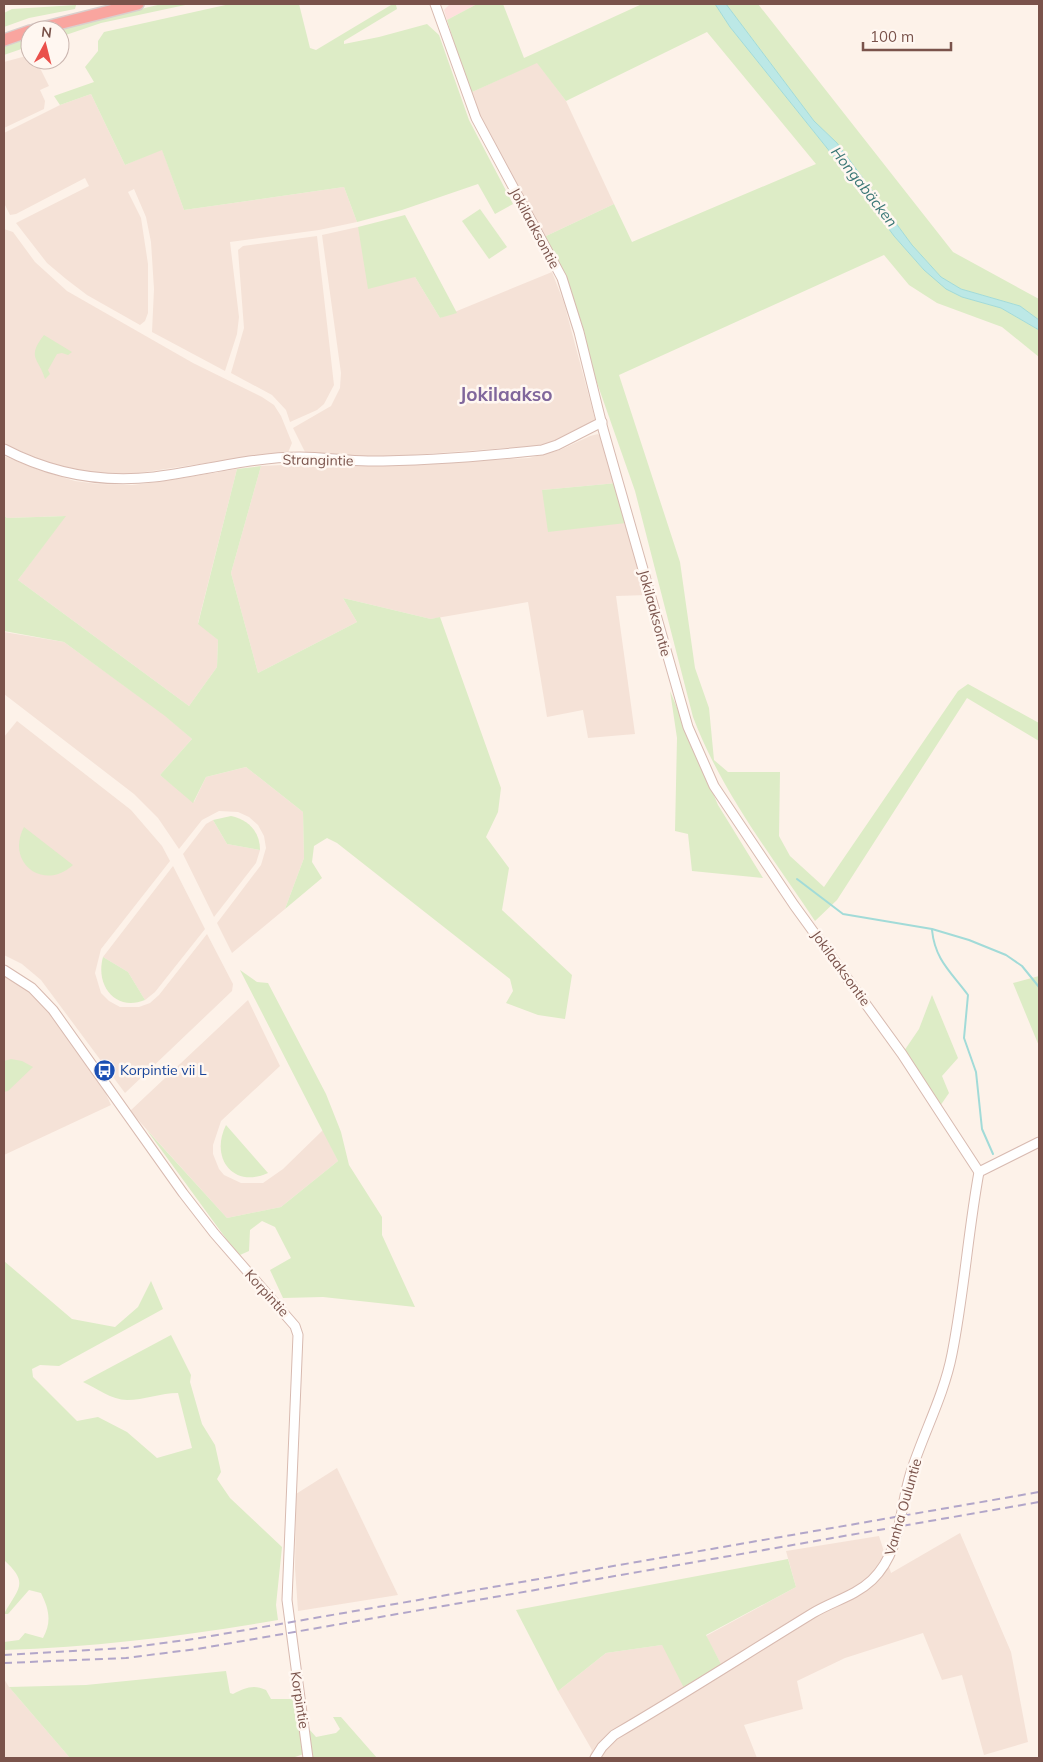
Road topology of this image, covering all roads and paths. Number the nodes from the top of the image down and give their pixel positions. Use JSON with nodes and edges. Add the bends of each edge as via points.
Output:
{"nodes":[{"id":1,"x":138,"y":4,"type":"edge"},
{"id":2,"x":435,"y":4,"type":"edge"},
{"id":3,"x":70,"y":21,"type":"edge"},
{"id":4,"x":20,"y":35,"type":"edge"},
{"id":5,"x":4,"y":40,"type":"edge"},
{"id":6,"x":602,"y":422,"type":"junction"},
{"id":7,"x":4,"y":449,"type":"edge"},
{"id":8,"x":4,"y":970,"type":"edge"},
{"id":9,"x":1039,"y":1142,"type":"edge"},
{"id":10,"x":979,"y":1172,"type":"junction"},
{"id":11,"x":308,"y":1758,"type":"edge"},
{"id":12,"x":595,"y":1758,"type":"edge"}],
"edges":[{"from":1,"to":3,"type":"highway"},
{"from":2,"to":6,"type":"street","name":"Jokilaaksontie","via":[[476,118],[562,278]]},
{"from":4,"to":5,"type":"highway"},
{"from":6,"to":7,"type":"street","name":"Strangintie","via":[[542,450],[400,460],[300,457],[126,479],[61,471]]},
{"from":6,"to":10,"type":"street","name":"Jokilaaksontie","via":[[688,727],[711,779],[794,905],[902,1054]]},
{"from":8,"to":11,"type":"street","name":"Korpintie","via":[[32,988],[53,1010],[183,1193],[296,1326],[287,1600]]},
{"from":9,"to":10,"type":"street"},
{"from":10,"to":12,"type":"street","name":"Vanha Ouluntie","via":[[952,1353],[942,1393],[910,1473],[895,1544],[887,1562],[872,1580],[856,1592],[815,1612],[614,1735]]}]}
